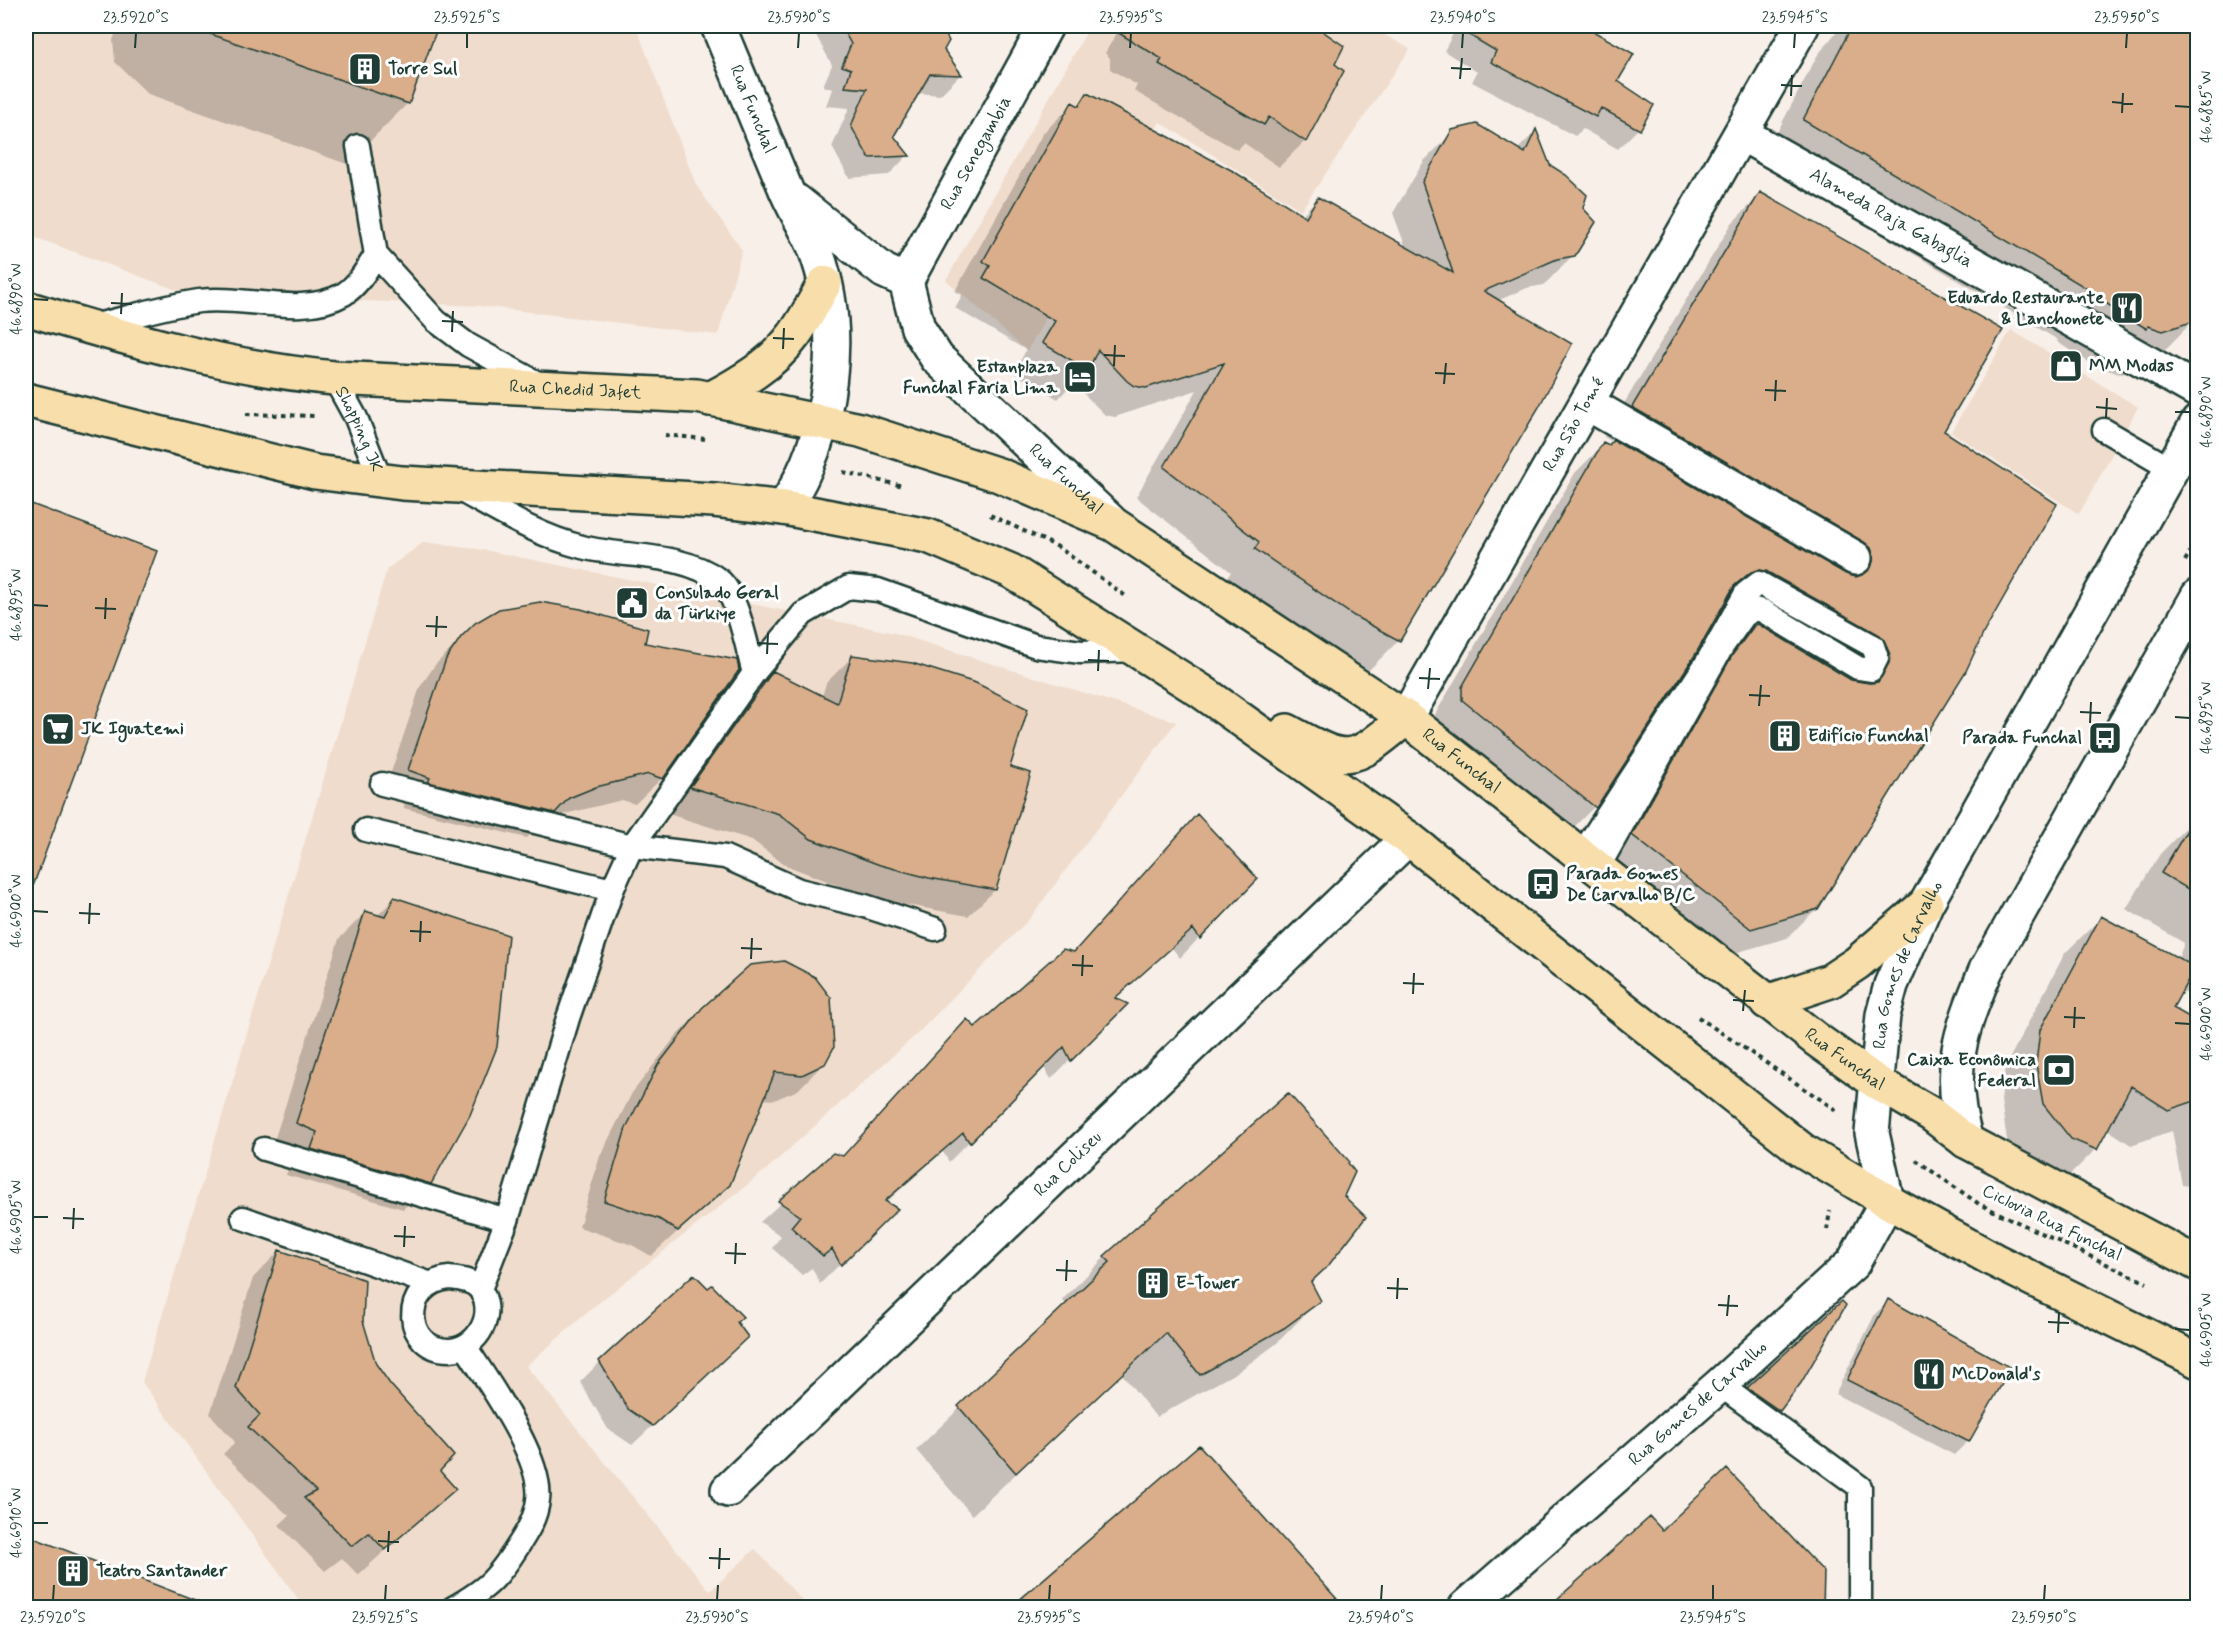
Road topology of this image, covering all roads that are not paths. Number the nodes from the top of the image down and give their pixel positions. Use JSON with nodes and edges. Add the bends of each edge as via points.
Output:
{"nodes":[{"id":1,"x":718,"y":26,"type":"edge"},
{"id":2,"x":1046,"y":26,"type":"edge"},
{"id":3,"x":1802,"y":26,"type":"edge"},
{"id":4,"x":1742,"y":134,"type":"junction"},
{"id":5,"x":358,"y":146,"type":"dead end"},
{"id":6,"x":787,"y":193,"type":"junction"},
{"id":7,"x":376,"y":255,"type":"junction"},
{"id":8,"x":906,"y":281,"type":"junction"},
{"id":9,"x":825,"y":283,"type":"junction"},
{"id":10,"x":26,"y":308,"type":"edge"},
{"id":11,"x":88,"y":327,"type":"junction"},
{"id":12,"x":334,"y":378,"type":"junction"},
{"id":13,"x":550,"y":389,"type":"junction"},
{"id":14,"x":2198,"y":391,"type":"edge"},
{"id":15,"x":710,"y":399,"type":"junction"},
{"id":16,"x":26,"y":400,"type":"edge"},
{"id":17,"x":1587,"y":403,"type":"junction"},
{"id":18,"x":823,"y":422,"type":"junction"},
{"id":19,"x":2198,"y":422,"type":"edge"},
{"id":20,"x":2104,"y":430,"type":"dead end"},
{"id":21,"x":2171,"y":469,"type":"junction"},
{"id":22,"x":381,"y":481,"type":"junction"},
{"id":23,"x":452,"y":485,"type":"junction"},
{"id":24,"x":784,"y":508,"type":"junction"},
{"id":25,"x":1113,"y":524,"type":"junction"},
{"id":26,"x":1855,"y":558,"type":"dead end"},
{"id":27,"x":2198,"y":596,"type":"edge"},
{"id":28,"x":1138,"y":650,"type":"junction"},
{"id":29,"x":754,"y":673,"type":"junction"},
{"id":30,"x":1201,"y":691,"type":"junction"},
{"id":31,"x":1406,"y":718,"type":"junction"},
{"id":32,"x":382,"y":784,"type":"dead end"},
{"id":33,"x":366,"y":830,"type":"dead end"},
{"id":34,"x":1408,"y":838,"type":"junction"},
{"id":35,"x":632,"y":846,"type":"junction"},
{"id":36,"x":1589,"y":862,"type":"junction"},
{"id":37,"x":612,"y":890,"type":"junction"},
{"id":38,"x":1926,"y":904,"type":"junction"},
{"id":39,"x":935,"y":929,"type":"dead end"},
{"id":40,"x":1767,"y":1002,"type":"junction"},
{"id":41,"x":1876,"y":1082,"type":"junction"},
{"id":42,"x":1966,"y":1141,"type":"junction"},
{"id":43,"x":264,"y":1149,"type":"dead end"},
{"id":44,"x":1887,"y":1201,"type":"junction"},
{"id":45,"x":243,"y":1218,"type":"dead end"},
{"id":46,"x":507,"y":1220,"type":"junction"},
{"id":47,"x":2198,"y":1264,"type":"edge"},
{"id":48,"x":428,"y":1283,"type":"junction"},
{"id":49,"x":480,"y":1289,"type":"junction"},
{"id":50,"x":465,"y":1346,"type":"junction"},
{"id":51,"x":2198,"y":1361,"type":"edge"},
{"id":52,"x":1720,"y":1385,"type":"junction"},
{"id":53,"x":728,"y":1490,"type":"dead end"},
{"id":54,"x":453,"y":1608,"type":"edge"},
{"id":55,"x":1465,"y":1608,"type":"edge"},
{"id":56,"x":1860,"y":1608,"type":"edge"}],
"edges":[{"from":1,"to":6,"type":"street","name":"Rua Funchal"},
{"from":2,"to":8,"type":"street","name":"Rua Senegambia"},
{"from":3,"to":4,"type":"street","name":"Rua São Tomé"},
{"from":4,"to":14,"type":"street","name":"Alameda Raja Gabaglia"},
{"from":4,"to":17,"type":"street","name":"Rua São Tomé"},
{"from":5,"to":7,"type":"lane"},
{"from":6,"to":8,"type":"street","name":"Rua Funchal","via":[[884,271]]},
{"from":6,"to":9,"type":"street","name":"Rua Funchal","via":[[814,247]]},
{"from":7,"to":11,"type":"lane","via":[[360,280],[345,294],[324,302],[200,301]]},
{"from":7,"to":13,"type":"lane","via":[[436,321],[468,345]]},
{"from":8,"to":25,"type":"street","name":"Rua Funchal","via":[[918,328],[938,358]]},
{"from":9,"to":15,"type":"main road","via":[[794,336],[773,358]]},
{"from":9,"to":18,"type":"street","name":"Rua Funchal","via":[[831,328]]},
{"from":10,"to":11,"type":"main road","name":"Rua Chedid Jafet"},
{"from":11,"to":12,"type":"main road","name":"Rua Chedid Jafet","via":[[276,373]]},
{"from":12,"to":13,"type":"main road","name":"Rua Chedid Jafet"},
{"from":12,"to":22,"type":"lane","name":"Shopping JK","via":[[356,418]]},
{"from":13,"to":15,"type":"main road","name":"Rua Chedid Jafet"},
{"from":15,"to":18,"type":"main road","name":"Rua Chedid Jafet"},
{"from":16,"to":22,"type":"main road","via":[[315,472]]},
{"from":17,"to":26,"type":"street"},
{"from":17,"to":31,"type":"street","name":"Rua São Tomé"},
{"from":18,"to":24,"type":"street","name":"Rua Funchal","via":[[809,464]]},
{"from":18,"to":25,"type":"main road","name":"Rua Chedid Jafet","via":[[860,430],[999,475]]},
{"from":19,"to":21,"type":"street","name":"Rua Gomes de Carvalho"},
{"from":20,"to":21,"type":"lane"},
{"from":21,"to":38,"type":"street","name":"Rua Gomes de Carvalho"},
{"from":22,"to":23,"type":"main road"},
{"from":23,"to":24,"type":"main road","via":[[714,500]]},
{"from":23,"to":29,"type":"lane","via":[[543,533],[582,547],[698,568],[719,580],[730,593]]},
{"from":24,"to":28,"type":"main road","via":[[928,536],[1011,571]]},
{"from":25,"to":31,"type":"main road","name":"Rua Funchal"},
{"from":27,"to":42,"type":"street","via":[[1977,991],[1956,1054],[1958,1115]]},
{"from":28,"to":29,"type":"lane","via":[[1081,652],[1036,646],[887,593],[849,587],[803,614]]},
{"from":28,"to":30,"type":"main road"},
{"from":29,"to":35,"type":"lane"},
{"from":30,"to":31,"type":"main road","via":[[1322,750],[1348,757],[1377,742]]},
{"from":30,"to":34,"type":"main road"},
{"from":31,"to":36,"type":"main road","name":"Rua Funchal"},
{"from":32,"to":35,"type":"lane"},
{"from":33,"to":37,"type":"lane"},
{"from":34,"to":44,"type":"main road","via":[[1803,1150]]},
{"from":34,"to":53,"type":"street","name":"Rua Coliseu"},
{"from":35,"to":37,"type":"lane"},
{"from":35,"to":39,"type":"lane","via":[[725,857],[799,890]]},
{"from":36,"to":36,"type":"lane","via":[[1744,616],[1754,609],[1763,611],[1858,668],[1871,670],[1877,658],[1873,646],[1759,583],[1746,593]]},
{"from":36,"to":40,"type":"main road","name":"Rua Funchal"},
{"from":37,"to":46,"type":"lane","via":[[568,1018]]},
{"from":38,"to":40,"type":"main road","via":[[1830,981]]},
{"from":38,"to":41,"type":"street","name":"Rua Gomes de Carvalho","via":[[1886,1005]]},
{"from":40,"to":41,"type":"main road","name":"Rua Funchal"},
{"from":41,"to":42,"type":"main road","name":"Rua Funchal","via":[[1931,1114]]},
{"from":41,"to":44,"type":"street","name":"Rua Gomes de Carvalho","via":[[1872,1133]]},
{"from":42,"to":47,"type":"main road","name":"Rua Funchal"},
{"from":43,"to":46,"type":"lane"},
{"from":44,"to":51,"type":"main road","via":[[2025,1276]]},
{"from":44,"to":52,"type":"street","name":"Rua Gomes de Carvalho","via":[[1853,1263]]},
{"from":45,"to":48,"type":"lane"},
{"from":46,"to":49,"type":"lane"},
{"from":48,"to":49,"type":"lane","via":[[460,1279]]},
{"from":48,"to":50,"type":"lane","via":[[417,1294],[412,1309],[414,1325],[434,1347],[450,1350]]},
{"from":49,"to":50,"type":"lane","via":[[485,1322],[478,1337]]},
{"from":50,"to":54,"type":"lane","via":[[517,1430],[538,1479],[538,1500],[531,1525],[497,1578]]},
{"from":52,"to":55,"type":"street","name":"Rua Gomes de Carvalho"},
{"from":52,"to":56,"type":"lane","via":[[1860,1487]]}]}
